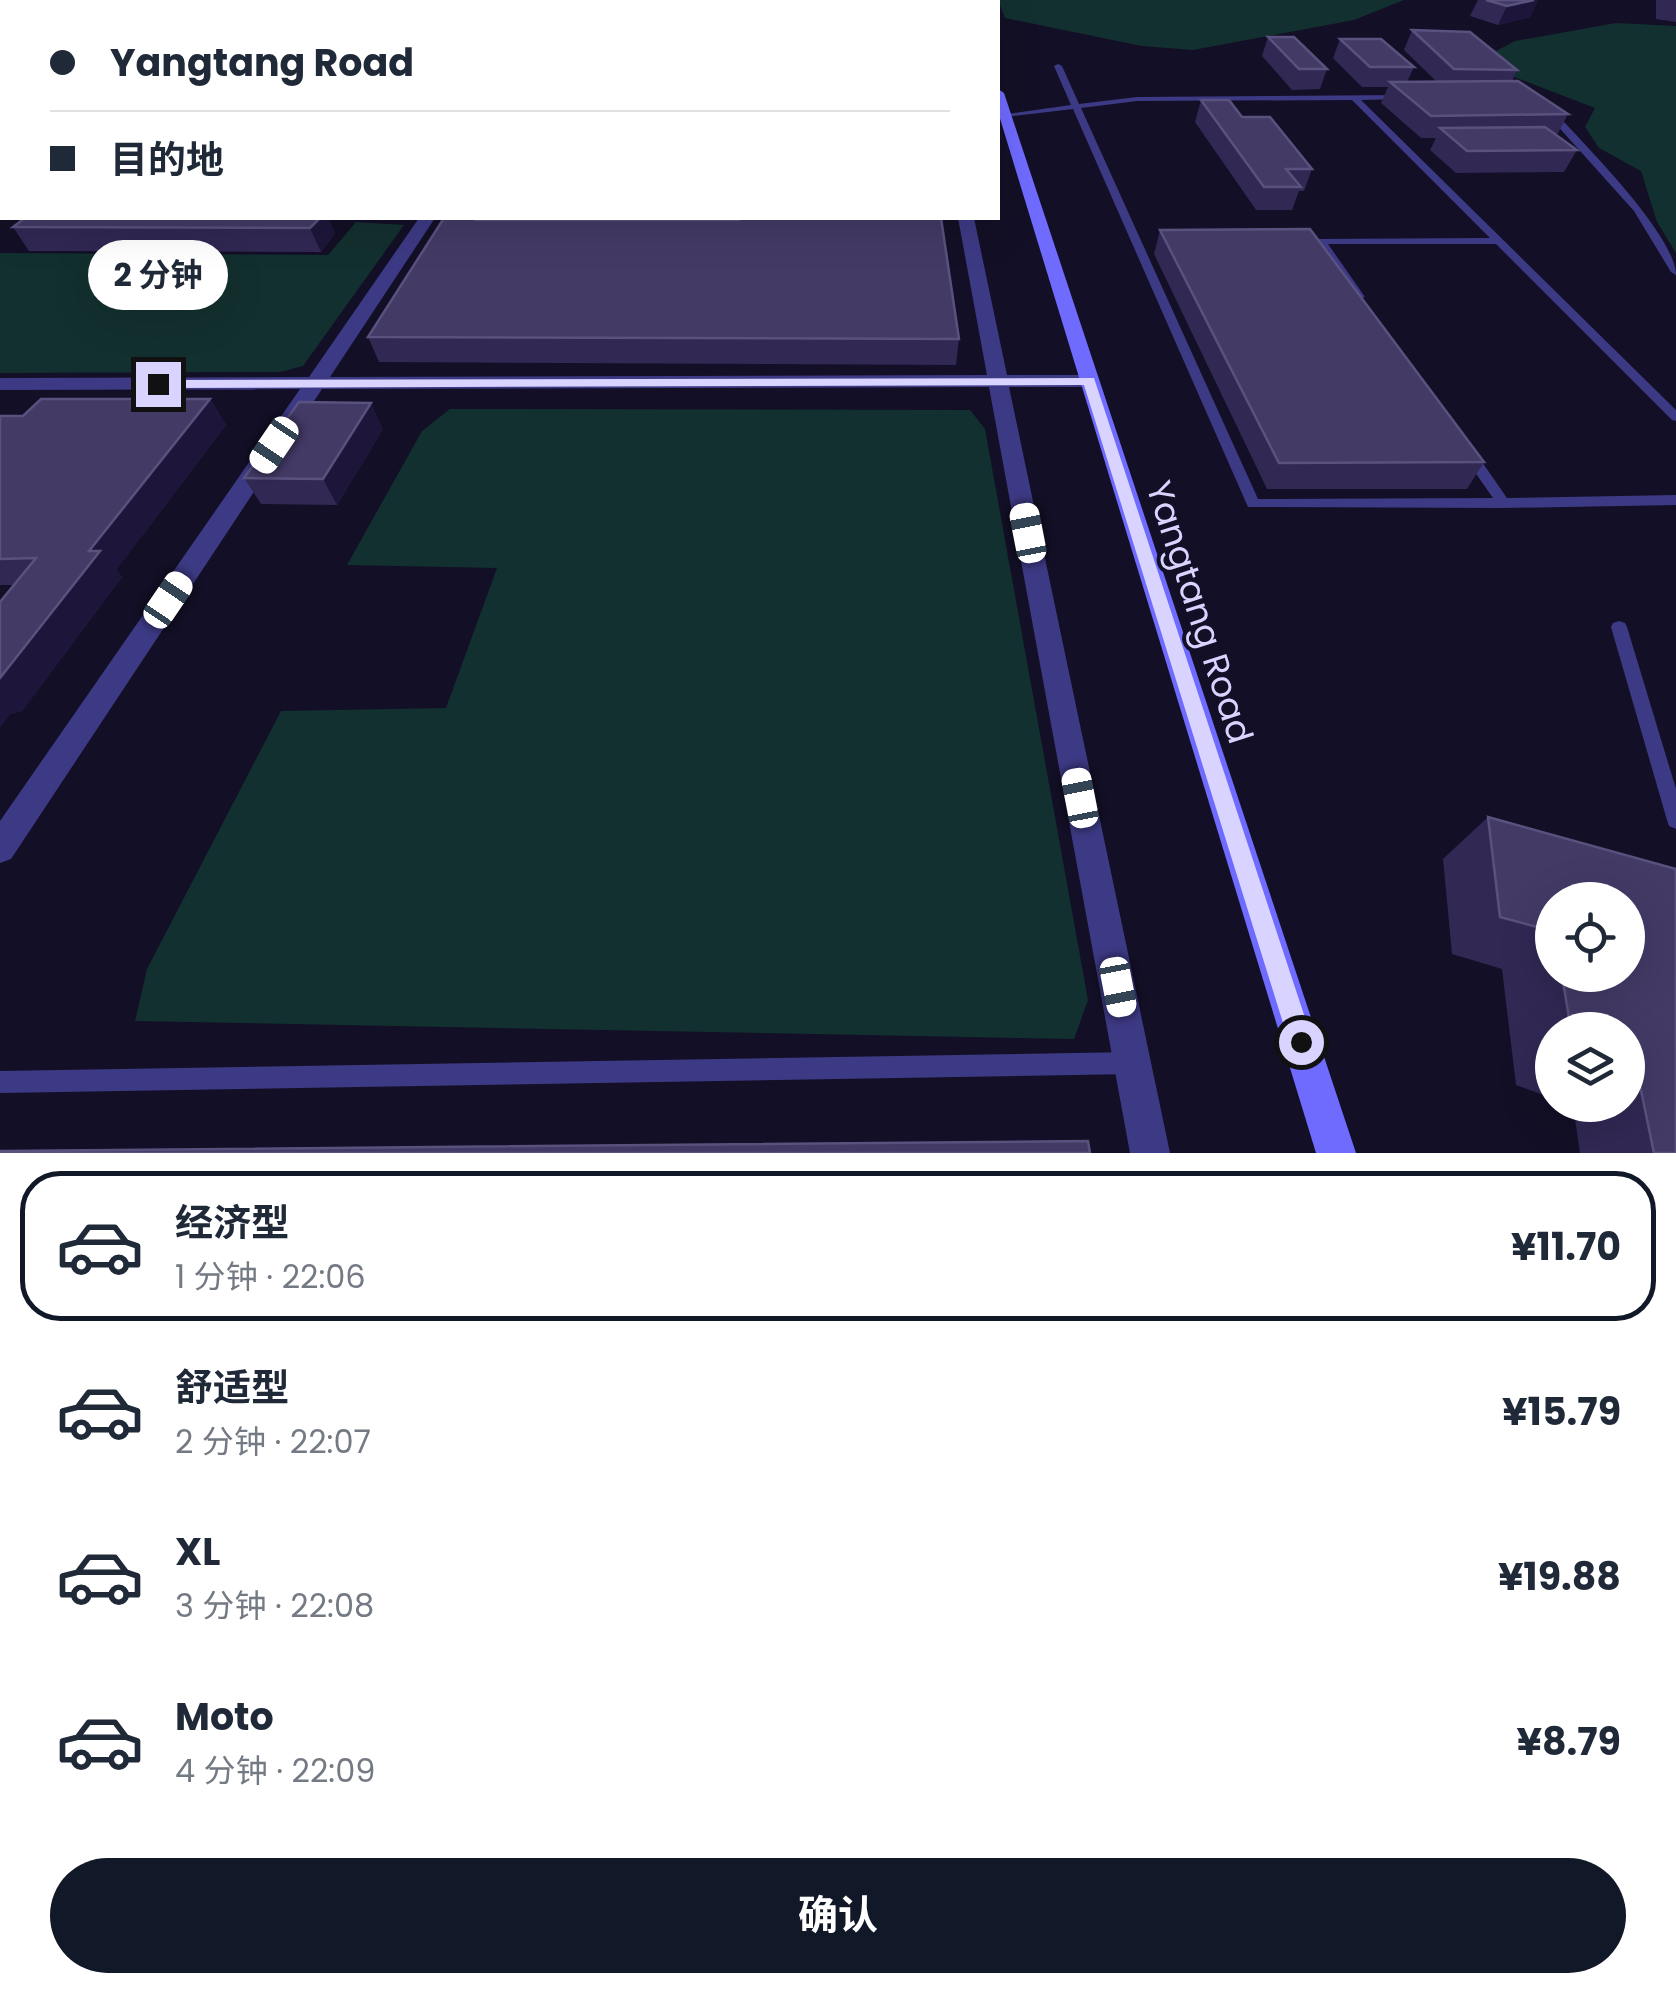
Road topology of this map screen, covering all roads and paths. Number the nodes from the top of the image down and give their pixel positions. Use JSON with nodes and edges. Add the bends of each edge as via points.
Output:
{"nodes":[{"id":1,"x":1058,"y":66,"type":"dead end"},
{"id":2,"x":1413,"y":97,"type":"edge"},
{"id":3,"x":1354,"y":98,"type":"junction"},
{"id":4,"x":1001,"y":104,"type":"edge"},
{"id":5,"x":1544,"y":106,"type":"edge"},
{"id":6,"x":1076,"y":108,"type":"junction"},
{"id":7,"x":427,"y":220,"type":"edge"},
{"id":8,"x":966,"y":220,"type":"edge"},
{"id":9,"x":1135,"y":240,"type":"junction"},
{"id":10,"x":1154,"y":240,"type":"dead end"},
{"id":11,"x":1303,"y":241,"type":"edge"},
{"id":12,"x":1322,"y":241,"type":"junction"},
{"id":13,"x":1499,"y":241,"type":"junction"},
{"id":14,"x":1676,"y":272,"type":"edge"},
{"id":15,"x":1367,"y":307,"type":"edge"},
{"id":16,"x":999,"y":381,"type":"junction"},
{"id":17,"x":1090,"y":381,"type":"junction"},
{"id":18,"x":316,"y":383,"type":"junction"},
{"id":19,"x":0,"y":384,"type":"edge"},
{"id":20,"x":1676,"y":417,"type":"edge"},
{"id":21,"x":1457,"y":437,"type":"edge"},
{"id":22,"x":1676,"y":500,"type":"edge"},
{"id":23,"x":1502,"y":502,"type":"junction"},
{"id":24,"x":1619,"y":627,"type":"dead end"},
{"id":25,"x":1676,"y":820,"type":"edge"},
{"id":26,"x":0,"y":848,"type":"edge"},
{"id":27,"x":1132,"y":1062,"type":"junction"},
{"id":28,"x":0,"y":1082,"type":"edge"},
{"id":29,"x":1150,"y":1153,"type":"edge"},
{"id":30,"x":1336,"y":1153,"type":"edge"}],
"edges":[{"from":1,"to":6,"type":"lane"},
{"from":2,"to":3,"type":"lane"},
{"from":3,"to":6,"type":"lane","via":[[1137,99]]},
{"from":3,"to":13,"type":"lane"},
{"from":4,"to":6,"type":"lane"},
{"from":4,"to":17,"type":"main road","name":"Yangtang Road"},
{"from":5,"to":14,"type":"lane","via":[[1638,210]]},
{"from":6,"to":9,"type":"lane"},
{"from":7,"to":18,"type":"street"},
{"from":8,"to":16,"type":"street"},
{"from":9,"to":10,"type":"lane"},
{"from":9,"to":23,"type":"lane","via":[[1254,504]]},
{"from":11,"to":12,"type":"lane"},
{"from":12,"to":13,"type":"lane"},
{"from":12,"to":15,"type":"lane"},
{"from":13,"to":20,"type":"lane"},
{"from":16,"to":17,"type":"street"},
{"from":16,"to":18,"type":"street"},
{"from":16,"to":27,"type":"street"},
{"from":17,"to":30,"type":"main road","name":"Yangtang Road"},
{"from":18,"to":19,"type":"street"},
{"from":18,"to":26,"type":"street"},
{"from":21,"to":23,"type":"lane"},
{"from":22,"to":23,"type":"lane"},
{"from":24,"to":25,"type":"lane"},
{"from":27,"to":28,"type":"lane"},
{"from":27,"to":29,"type":"street"}]}
